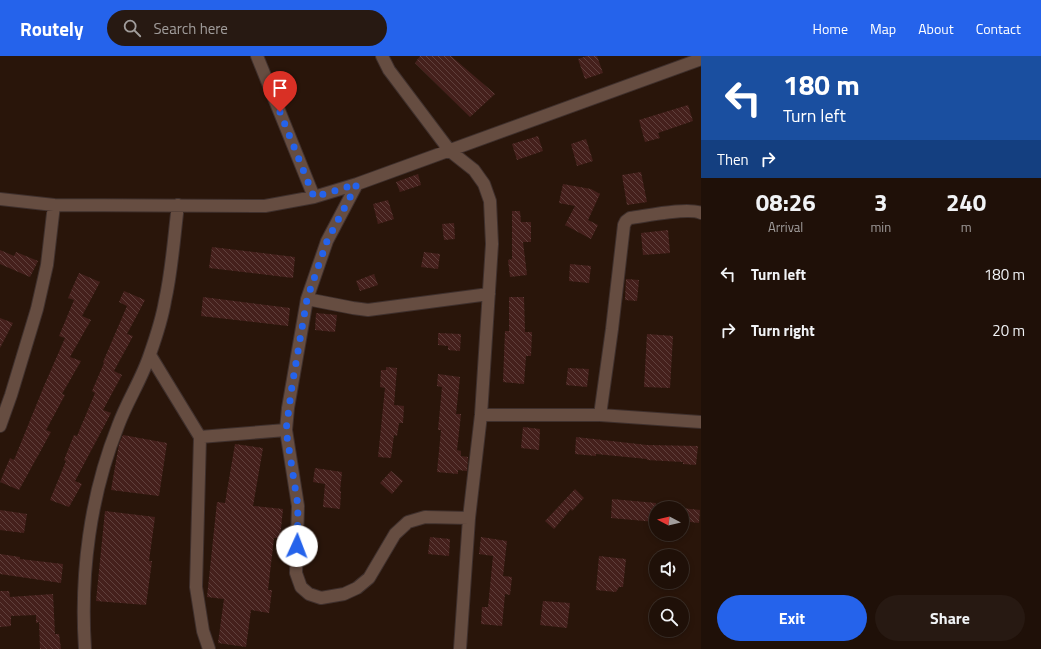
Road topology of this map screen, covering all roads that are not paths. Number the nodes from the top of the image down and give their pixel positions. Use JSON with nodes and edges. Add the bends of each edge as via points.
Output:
{"nodes":[{"id":1,"x":257,"y":56,"type":"edge"},
{"id":2,"x":382,"y":56,"type":"edge"},
{"id":3,"x":701,"y":59,"type":"edge"},
{"id":4,"x":450,"y":151,"type":"junction"},
{"id":5,"x":357,"y":184,"type":"junction"},
{"id":6,"x":314,"y":197,"type":"junction"},
{"id":7,"x":0,"y":199,"type":"edge"},
{"id":8,"x":54,"y":205,"type":"junction"},
{"id":9,"x":178,"y":205,"type":"junction"},
{"id":10,"x":701,"y":213,"type":"edge"},
{"id":11,"x":489,"y":294,"type":"junction"},
{"id":12,"x":307,"y":299,"type":"junction"},
{"id":13,"x":150,"y":355,"type":"junction"},
{"id":14,"x":481,"y":414,"type":"junction"},
{"id":15,"x":600,"y":415,"type":"junction"},
{"id":16,"x":701,"y":422,"type":"edge"},
{"id":17,"x":0,"y":426,"type":"edge"},
{"id":18,"x":286,"y":430,"type":"junction"},
{"id":19,"x":200,"y":437,"type":"junction"},
{"id":20,"x":469,"y":518,"type":"junction"},
{"id":21,"x":85,"y":649,"type":"edge"},
{"id":22,"x":209,"y":649,"type":"edge"},
{"id":23,"x":460,"y":649,"type":"edge"}],
"edges":[{"from":1,"to":6,"type":"street"},
{"from":2,"to":4,"type":"street","via":[[389,70]]},
{"from":3,"to":4,"type":"street"},
{"from":4,"to":5,"type":"street"},
{"from":4,"to":11,"type":"street","via":[[474,170],[484,184],[490,201],[492,244]]},
{"from":5,"to":6,"type":"street"},
{"from":5,"to":12,"type":"street","via":[[327,241]]},
{"from":6,"to":9,"type":"street","via":[[265,206]]},
{"from":7,"to":8,"type":"street"},
{"from":8,"to":9,"type":"street"},
{"from":8,"to":17,"type":"street","via":[[47,265],[37,308],[12,395]]},
{"from":9,"to":13,"type":"street","via":[[165,302]]},
{"from":10,"to":15,"type":"street","via":[[667,213],[630,218],[626,221]]},
{"from":11,"to":12,"type":"street","via":[[368,310]]},
{"from":11,"to":14,"type":"street"},
{"from":12,"to":18,"type":"street"},
{"from":13,"to":19,"type":"street"},
{"from":13,"to":21,"type":"street","via":[[118,426],[91,519],[84,582]]},
{"from":14,"to":15,"type":"street"},
{"from":14,"to":20,"type":"street"},
{"from":15,"to":16,"type":"street"},
{"from":18,"to":19,"type":"street"},
{"from":18,"to":20,"type":"street","via":[[298,506],[296,573],[301,587],[309,594],[321,598],[344,594],[357,588],[369,578],[395,534],[408,522],[426,517]]},
{"from":19,"to":22,"type":"street","via":[[196,587],[203,631]]},
{"from":20,"to":23,"type":"street"}]}
